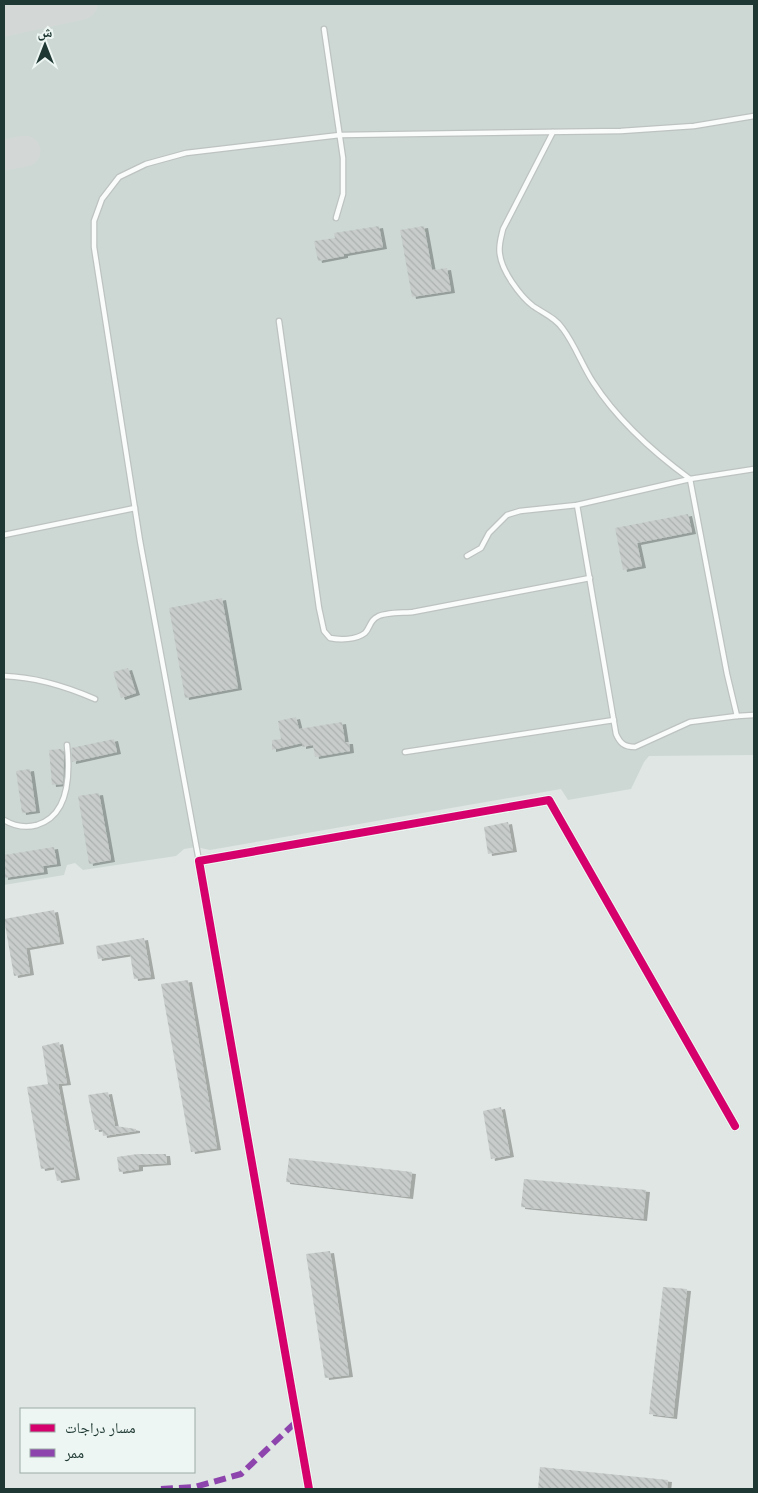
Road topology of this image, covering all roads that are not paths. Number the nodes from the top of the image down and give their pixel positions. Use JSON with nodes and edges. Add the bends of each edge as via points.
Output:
{"nodes":[{"id":1,"x":324,"y":29,"type":"dead end"},
{"id":2,"x":754,"y":116,"type":"edge"},
{"id":3,"x":553,"y":132,"type":"junction"},
{"id":4,"x":340,"y":135,"type":"junction"},
{"id":5,"x":336,"y":218,"type":"dead end"},
{"id":6,"x":279,"y":321,"type":"dead end"},
{"id":7,"x":754,"y":469,"type":"edge"},
{"id":8,"x":690,"y":479,"type":"junction"},
{"id":9,"x":578,"y":505,"type":"junction"},
{"id":10,"x":134,"y":508,"type":"junction"},
{"id":11,"x":4,"y":535,"type":"edge"},
{"id":12,"x":467,"y":556,"type":"dead end"},
{"id":13,"x":590,"y":578,"type":"junction"},
{"id":14,"x":4,"y":676,"type":"edge"},
{"id":15,"x":95,"y":699,"type":"dead end"},
{"id":16,"x":754,"y":715,"type":"edge"},
{"id":17,"x":737,"y":716,"type":"junction"},
{"id":18,"x":614,"y":720,"type":"junction"},
{"id":19,"x":67,"y":745,"type":"dead end"},
{"id":20,"x":405,"y":752,"type":"dead end"},
{"id":21,"x":4,"y":820,"type":"edge"},
{"id":22,"x":199,"y":861,"type":"junction"},
{"id":23,"x":735,"y":1126,"type":"dead end"},
{"id":24,"x":308,"y":1489,"type":"edge"}],
"edges":[{"from":1,"to":4,"type":"lane"},
{"from":2,"to":3,"type":"lane","via":[[694,126]]},
{"from":3,"to":4,"type":"lane"},
{"from":3,"to":8,"type":"lane","via":[[503,229],[499,241],[505,269],[519,292],[532,305],[562,326],[593,383],[633,432],[660,458]]},
{"from":4,"to":5,"type":"lane","via":[[343,185]]},
{"from":4,"to":10,"type":"lane","via":[[186,153],[146,164],[119,177],[102,199],[94,221],[94,247]]},
{"from":6,"to":13,"type":"lane","via":[[319,608],[324,631],[330,638],[357,637],[366,632],[371,621],[384,614],[413,612]]},
{"from":7,"to":8,"type":"lane"},
{"from":8,"to":9,"type":"lane"},
{"from":8,"to":17,"type":"lane"},
{"from":9,"to":12,"type":"lane","via":[[507,515],[489,533],[481,548]]},
{"from":9,"to":13,"type":"lane"},
{"from":10,"to":11,"type":"lane"},
{"from":10,"to":22,"type":"lane"},
{"from":13,"to":18,"type":"lane"},
{"from":14,"to":15,"type":"lane","via":[[46,681]]},
{"from":16,"to":17,"type":"lane"},
{"from":17,"to":18,"type":"lane","via":[[690,722],[635,747],[626,747],[620,742]]},
{"from":18,"to":20,"type":"lane"},
{"from":19,"to":21,"type":"lane","via":[[68,782],[59,809],[52,818],[32,826]]},
{"from":22,"to":23,"type":"street","via":[[549,800]]},
{"from":22,"to":24,"type":"street"}]}
